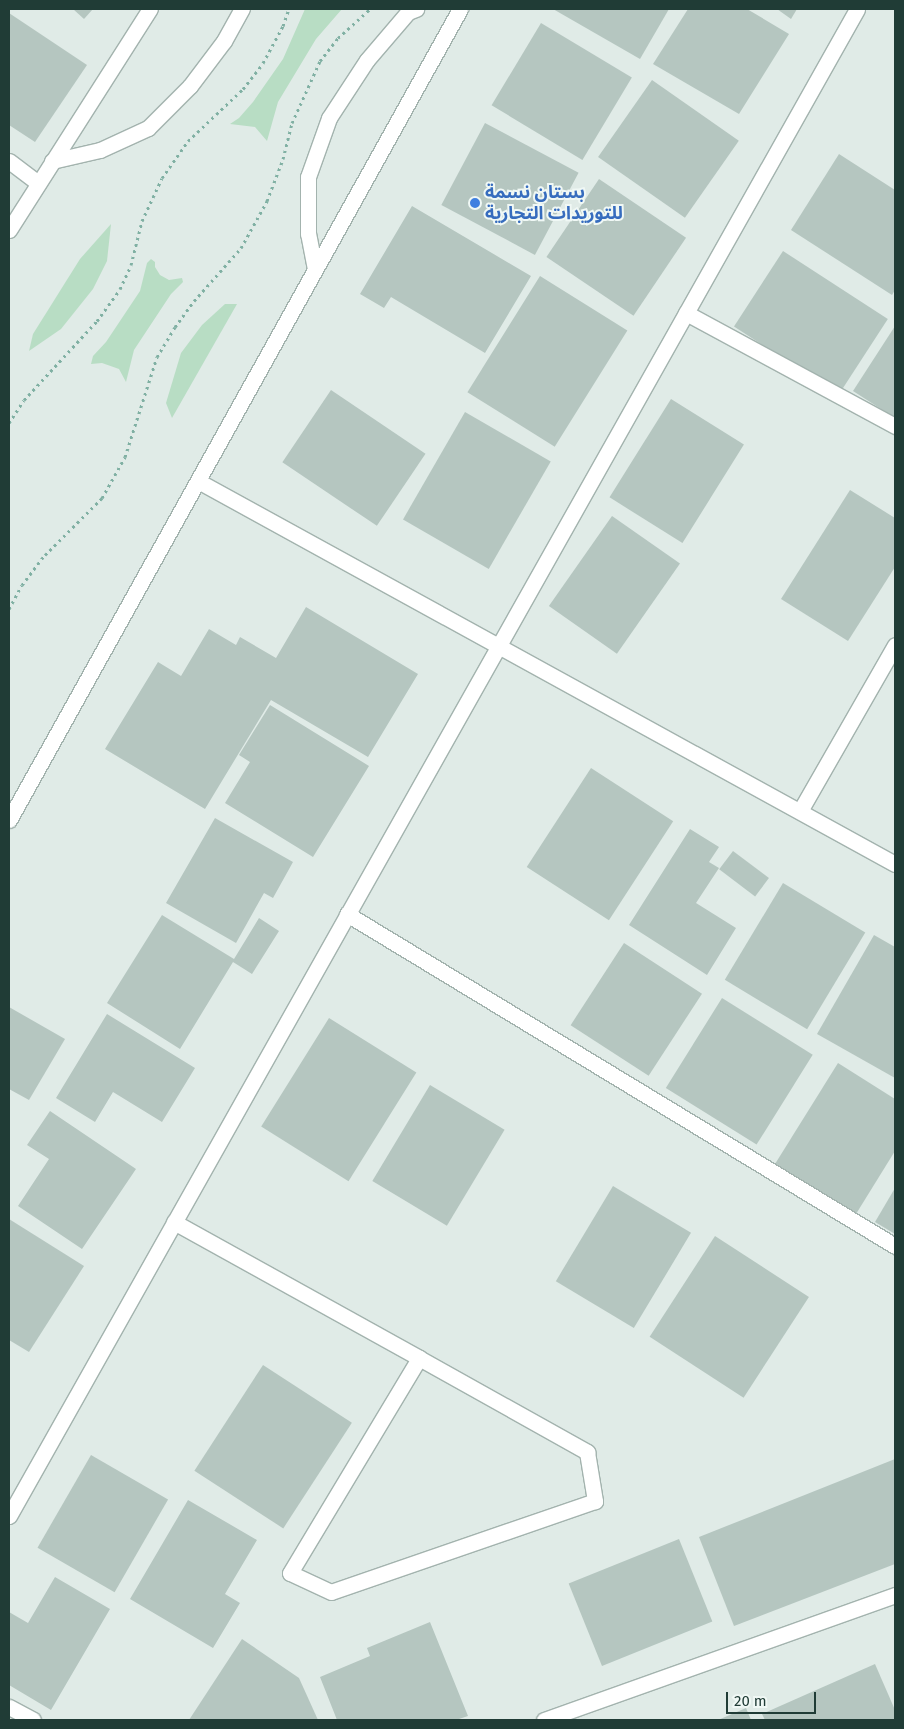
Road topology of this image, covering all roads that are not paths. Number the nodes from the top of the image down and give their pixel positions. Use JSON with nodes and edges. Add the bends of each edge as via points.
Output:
{"nodes":[{"id":1,"x":150,"y":9,"type":"edge"},
{"id":2,"x":242,"y":9,"type":"edge"},
{"id":3,"x":416,"y":9,"type":"edge"},
{"id":4,"x":460,"y":9,"type":"edge"},
{"id":5,"x":857,"y":9,"type":"edge"},
{"id":6,"x":9,"y":161,"type":"edge"},
{"id":7,"x":52,"y":161,"type":"junction"},
{"id":8,"x":38,"y":183,"type":"junction"},
{"id":9,"x":11,"y":220,"type":"edge"},
{"id":10,"x":315,"y":269,"type":"junction"},
{"id":11,"x":686,"y":313,"type":"junction"},
{"id":12,"x":895,"y":426,"type":"edge"},
{"id":13,"x":198,"y":481,"type":"junction"},
{"id":14,"x":895,"y":645,"type":"edge"},
{"id":15,"x":498,"y":646,"type":"junction"},
{"id":16,"x":800,"y":811,"type":"junction"},
{"id":17,"x":9,"y":820,"type":"edge"},
{"id":18,"x":895,"y":864,"type":"edge"},
{"id":19,"x":347,"y":914,"type":"junction"},
{"id":20,"x":174,"y":1222,"type":"junction"},
{"id":21,"x":895,"y":1246,"type":"edge"},
{"id":22,"x":419,"y":1358,"type":"junction"},
{"id":23,"x":9,"y":1516,"type":"edge"},
{"id":24,"x":895,"y":1595,"type":"edge"},
{"id":25,"x":9,"y":1707,"type":"edge"},
{"id":26,"x":33,"y":1720,"type":"edge"},
{"id":27,"x":544,"y":1720,"type":"edge"}],
"edges":[{"from":1,"to":7,"type":"street"},
{"from":2,"to":7,"type":"street","via":[[224,42],[190,86],[148,128],[100,150]]},
{"from":3,"to":10,"type":"street","via":[[408,12],[367,60],[329,118],[308,177],[308,234]]},
{"from":4,"to":10,"type":"street"},
{"from":5,"to":11,"type":"street"},
{"from":6,"to":8,"type":"street"},
{"from":7,"to":8,"type":"street"},
{"from":8,"to":9,"type":"street"},
{"from":10,"to":13,"type":"street"},
{"from":11,"to":12,"type":"street"},
{"from":11,"to":15,"type":"street"},
{"from":13,"to":15,"type":"street"},
{"from":13,"to":17,"type":"street"},
{"from":14,"to":16,"type":"street"},
{"from":15,"to":16,"type":"street"},
{"from":15,"to":19,"type":"street"},
{"from":16,"to":18,"type":"street"},
{"from":19,"to":20,"type":"street"},
{"from":19,"to":21,"type":"street"},
{"from":20,"to":22,"type":"street"},
{"from":20,"to":23,"type":"street"},
{"from":22,"to":22,"type":"street","via":[[587,1452],[595,1501],[331,1592],[290,1573]]},
{"from":24,"to":27,"type":"street"},
{"from":25,"to":26,"type":"street"}]}
